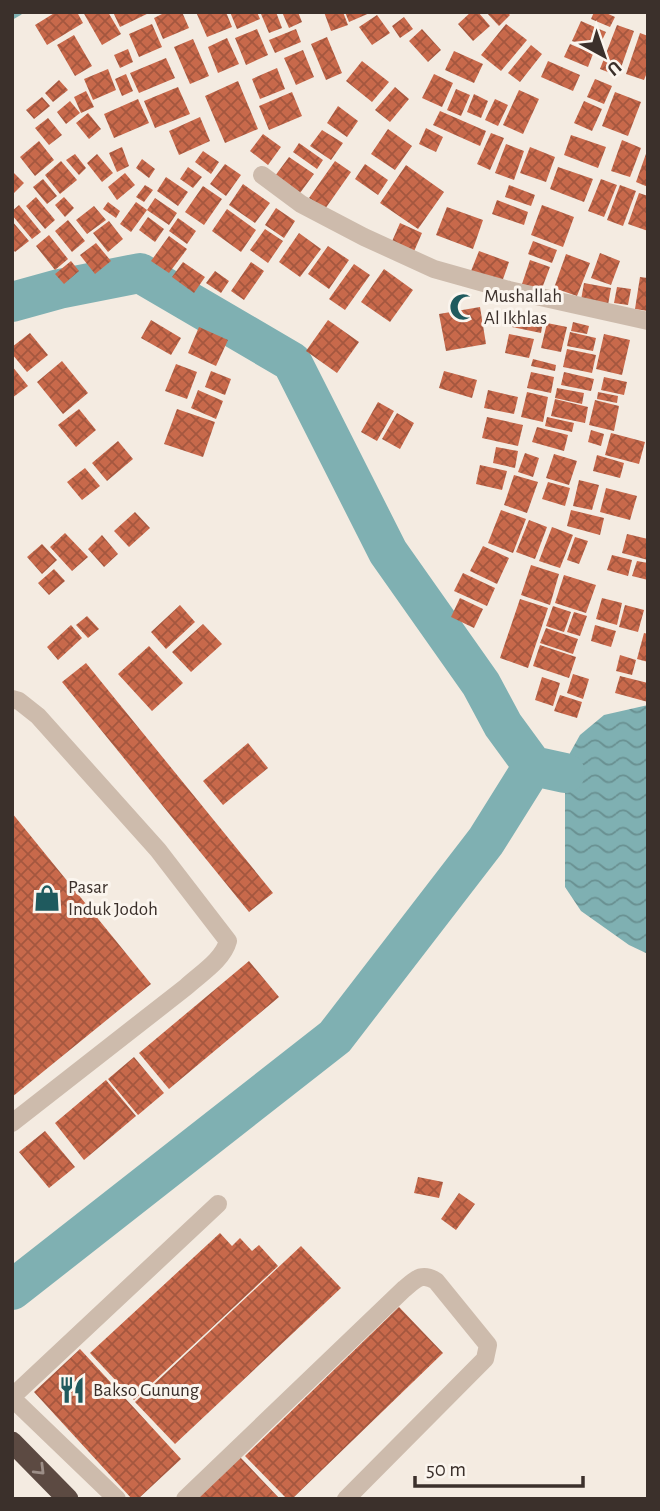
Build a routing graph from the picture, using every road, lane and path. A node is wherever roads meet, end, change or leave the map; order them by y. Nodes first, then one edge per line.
1 (262, 175) dead end
2 (648, 321) edge
3 (12, 699) edge
4 (12, 1123) edge
5 (218, 1204) dead end
6 (13, 1397) edge
7 (12, 1442) edge
8 (68, 1499) edge
9 (117, 1499) edge
10 (185, 1499) edge
11 (346, 1499) edge

1 - 2 street
3 - 4 street
5 - 6 street
6 - 9 street
7 -> 8 highway
10 - 11 street

